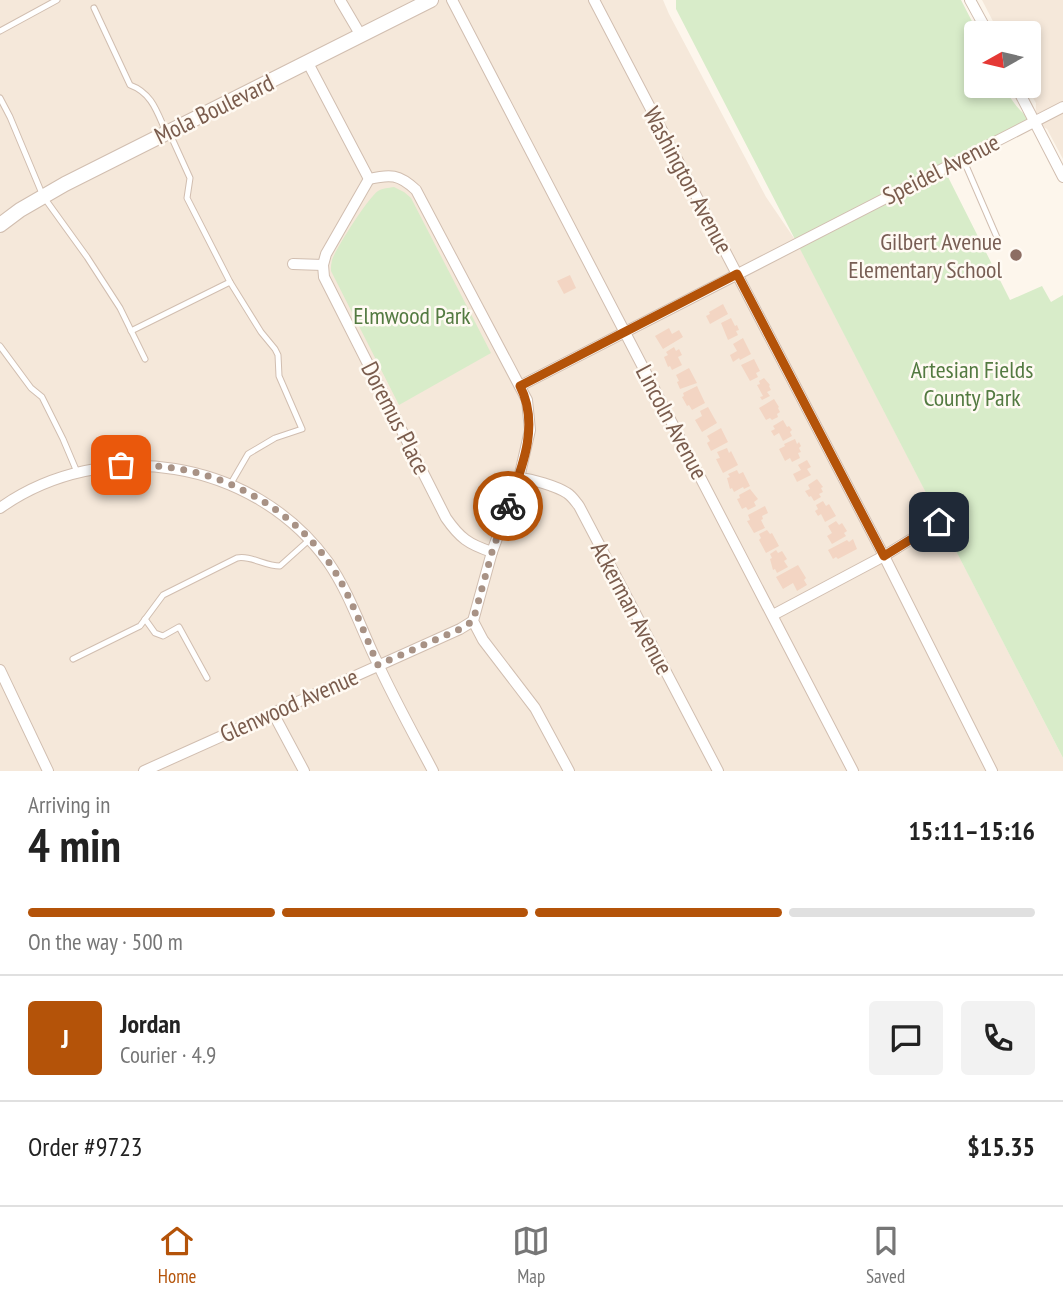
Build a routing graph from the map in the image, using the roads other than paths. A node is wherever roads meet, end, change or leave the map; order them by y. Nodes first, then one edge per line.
1 (57, 0) edge
2 (340, 0) edge
3 (431, 0) edge
4 (452, 0) edge
5 (594, 0) edge
6 (970, 0) edge
7 (94, 8) dead end
8 (981, 21) edge
9 (0, 32) edge
10 (360, 34) junction
11 (308, 63) junction
12 (0, 98) edge
13 (1022, 98) edge
14 (1063, 107) edge
15 (1035, 122) junction
16 (167, 132) junction
17 (961, 159) junction
18 (1063, 177) edge
19 (369, 179) junction
20 (43, 196) junction
21 (0, 225) edge
22 (999, 242) dead end
23 (293, 264) dead end
24 (323, 265) junction
25 (737, 274) junction
26 (230, 282) junction
27 (131, 331) junction
28 (625, 332) junction
29 (0, 346) edge
30 (145, 359) dead end
31 (520, 386) junction
32 (77, 472) junction
33 (519, 478) junction
34 (230, 485) junction
35 (0, 508) edge
36 (939, 522) dead end
37 (309, 540) junction
38 (492, 552) junction
39 (884, 556) junction
40 (773, 615) junction
41 (145, 619) junction
42 (473, 621) junction
43 (73, 659) dead end
44 (378, 665) junction
45 (0, 670) edge
46 (207, 678) dead end
47 (273, 713) junction
48 (168, 760) junction
49 (48, 771) edge
50 (144, 771) edge
51 (174, 771) edge
52 (304, 771) edge
53 (433, 771) edge
54 (569, 771) edge
55 (718, 771) edge
56 (853, 771) edge
57 (992, 771) edge

1 - 9 lane
2 - 10 street
3 - 10 street, Mola Boulevard
4 - 28 street, Lincoln Avenue
5 - 25 street, Washington Avenue
6 - 8 street
7 - 16 lane
10 - 11 street, Mola Boulevard
11 - 16 street, Mola Boulevard
11 - 19 street
12 - 20 lane
13 - 15 street
14 - 15 street, Speidel Avenue
15 - 17 street, Speidel Avenue
15 - 18 street
16 - 20 street, Mola Boulevard
16 - 26 lane
17 - 22 lane
17 - 25 street, Speidel Avenue
19 - 24 street
19 - 31 street
20 - 21 street, Mola Boulevard
20 - 27 lane
23 - 24 street
24 - 38 street, Doremus Place
25 - 28 street, Speidel Avenue
25 - 39 street, Washington Avenue
26 - 27 lane
26 - 34 lane
27 - 30 lane
28 - 31 street, Speidel Avenue
28 - 40 street, Lincoln Avenue
29 - 32 lane
31 - 33 street
32 - 34 street
32 - 35 street
33 - 38 street
33 - 55 street, Ackerman Avenue
34 - 37 street
36 - 39 street
37 - 41 lane
37 - 44 street
38 - 42 street
39 - 40 street
39 - 57 street, Washington Avenue
40 - 56 street, Lincoln Avenue
41 - 43 lane
41 - 46 lane
42 - 44 street, Glenwood Avenue
42 - 54 street
44 - 47 street, Glenwood Avenue
44 - 53 street
45 - 49 street
47 - 48 street, Glenwood Avenue
47 - 52 street
48 - 50 street, Glenwood Avenue
48 - 51 street

